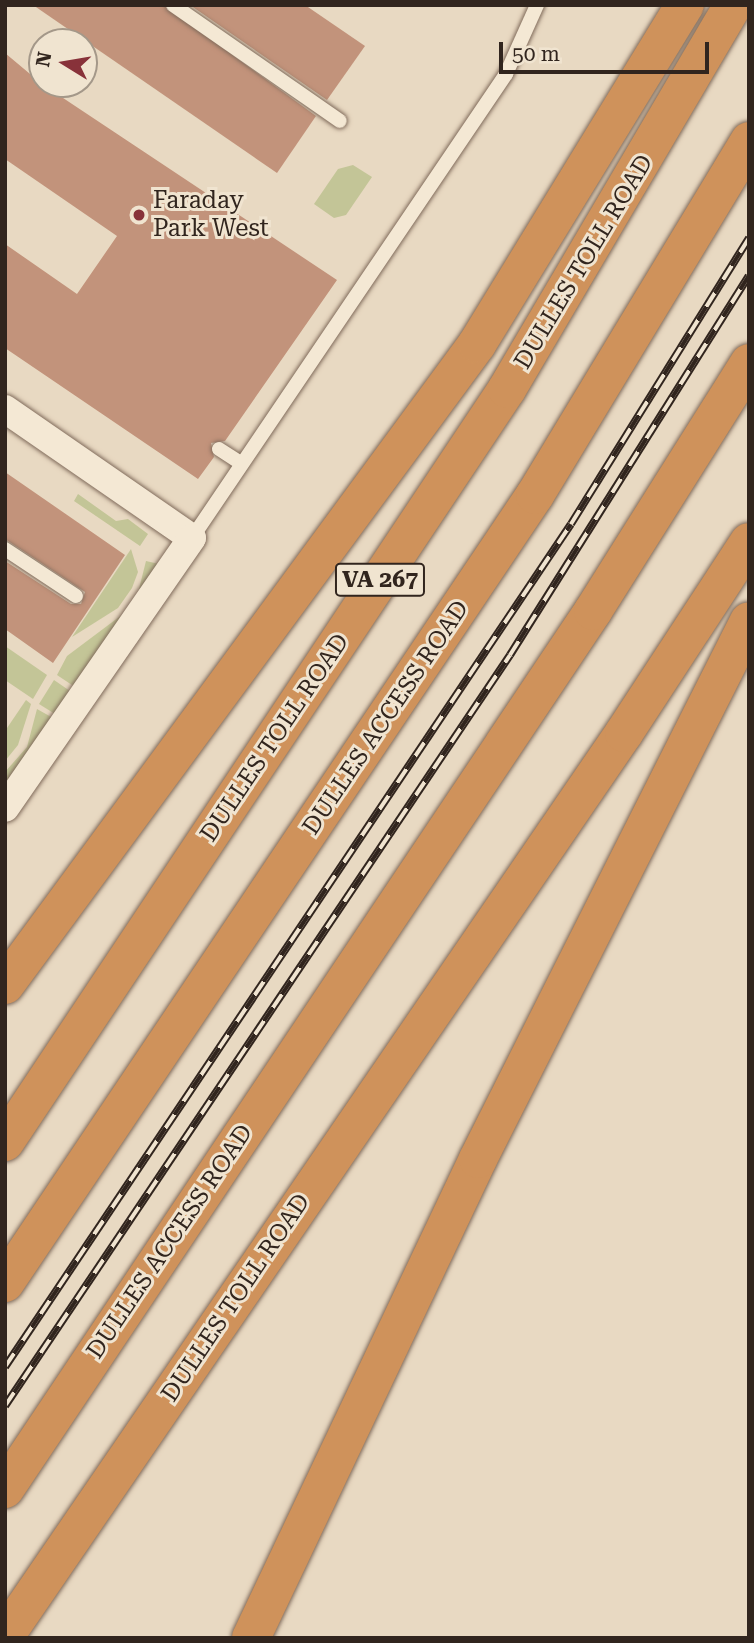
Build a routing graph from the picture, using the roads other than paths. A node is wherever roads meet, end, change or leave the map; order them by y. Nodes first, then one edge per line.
1 (173, 5) edge
2 (537, 5) edge
3 (685, 5) edge
4 (733, 5) edge
5 (340, 121) dead end
6 (749, 141) edge
7 (749, 363) edge
8 (5, 409) edge
9 (219, 449) dead end
10 (242, 464) junction
11 (192, 538) junction
12 (749, 542) edge
13 (5, 549) edge
14 (76, 596) dead end
15 (749, 621) edge
16 (5, 808) edge
17 (5, 985) edge
18 (5, 1142) edge
19 (5, 1283) edge
20 (5, 1489) edge
21 (5, 1636) edge
22 (251, 1638) edge

1 - 5 lane
2 - 10 lane
3 - 17 highway
4 - 18 highway, DULLES TOLL ROAD / VA 267
6 - 19 highway, DULLES ACCESS ROAD
7 - 20 highway, DULLES ACCESS ROAD
8 - 11 street
9 - 10 lane
10 - 11 lane
11 - 16 street
12 - 21 highway, DULLES TOLL ROAD
13 - 14 lane
15 - 22 highway

